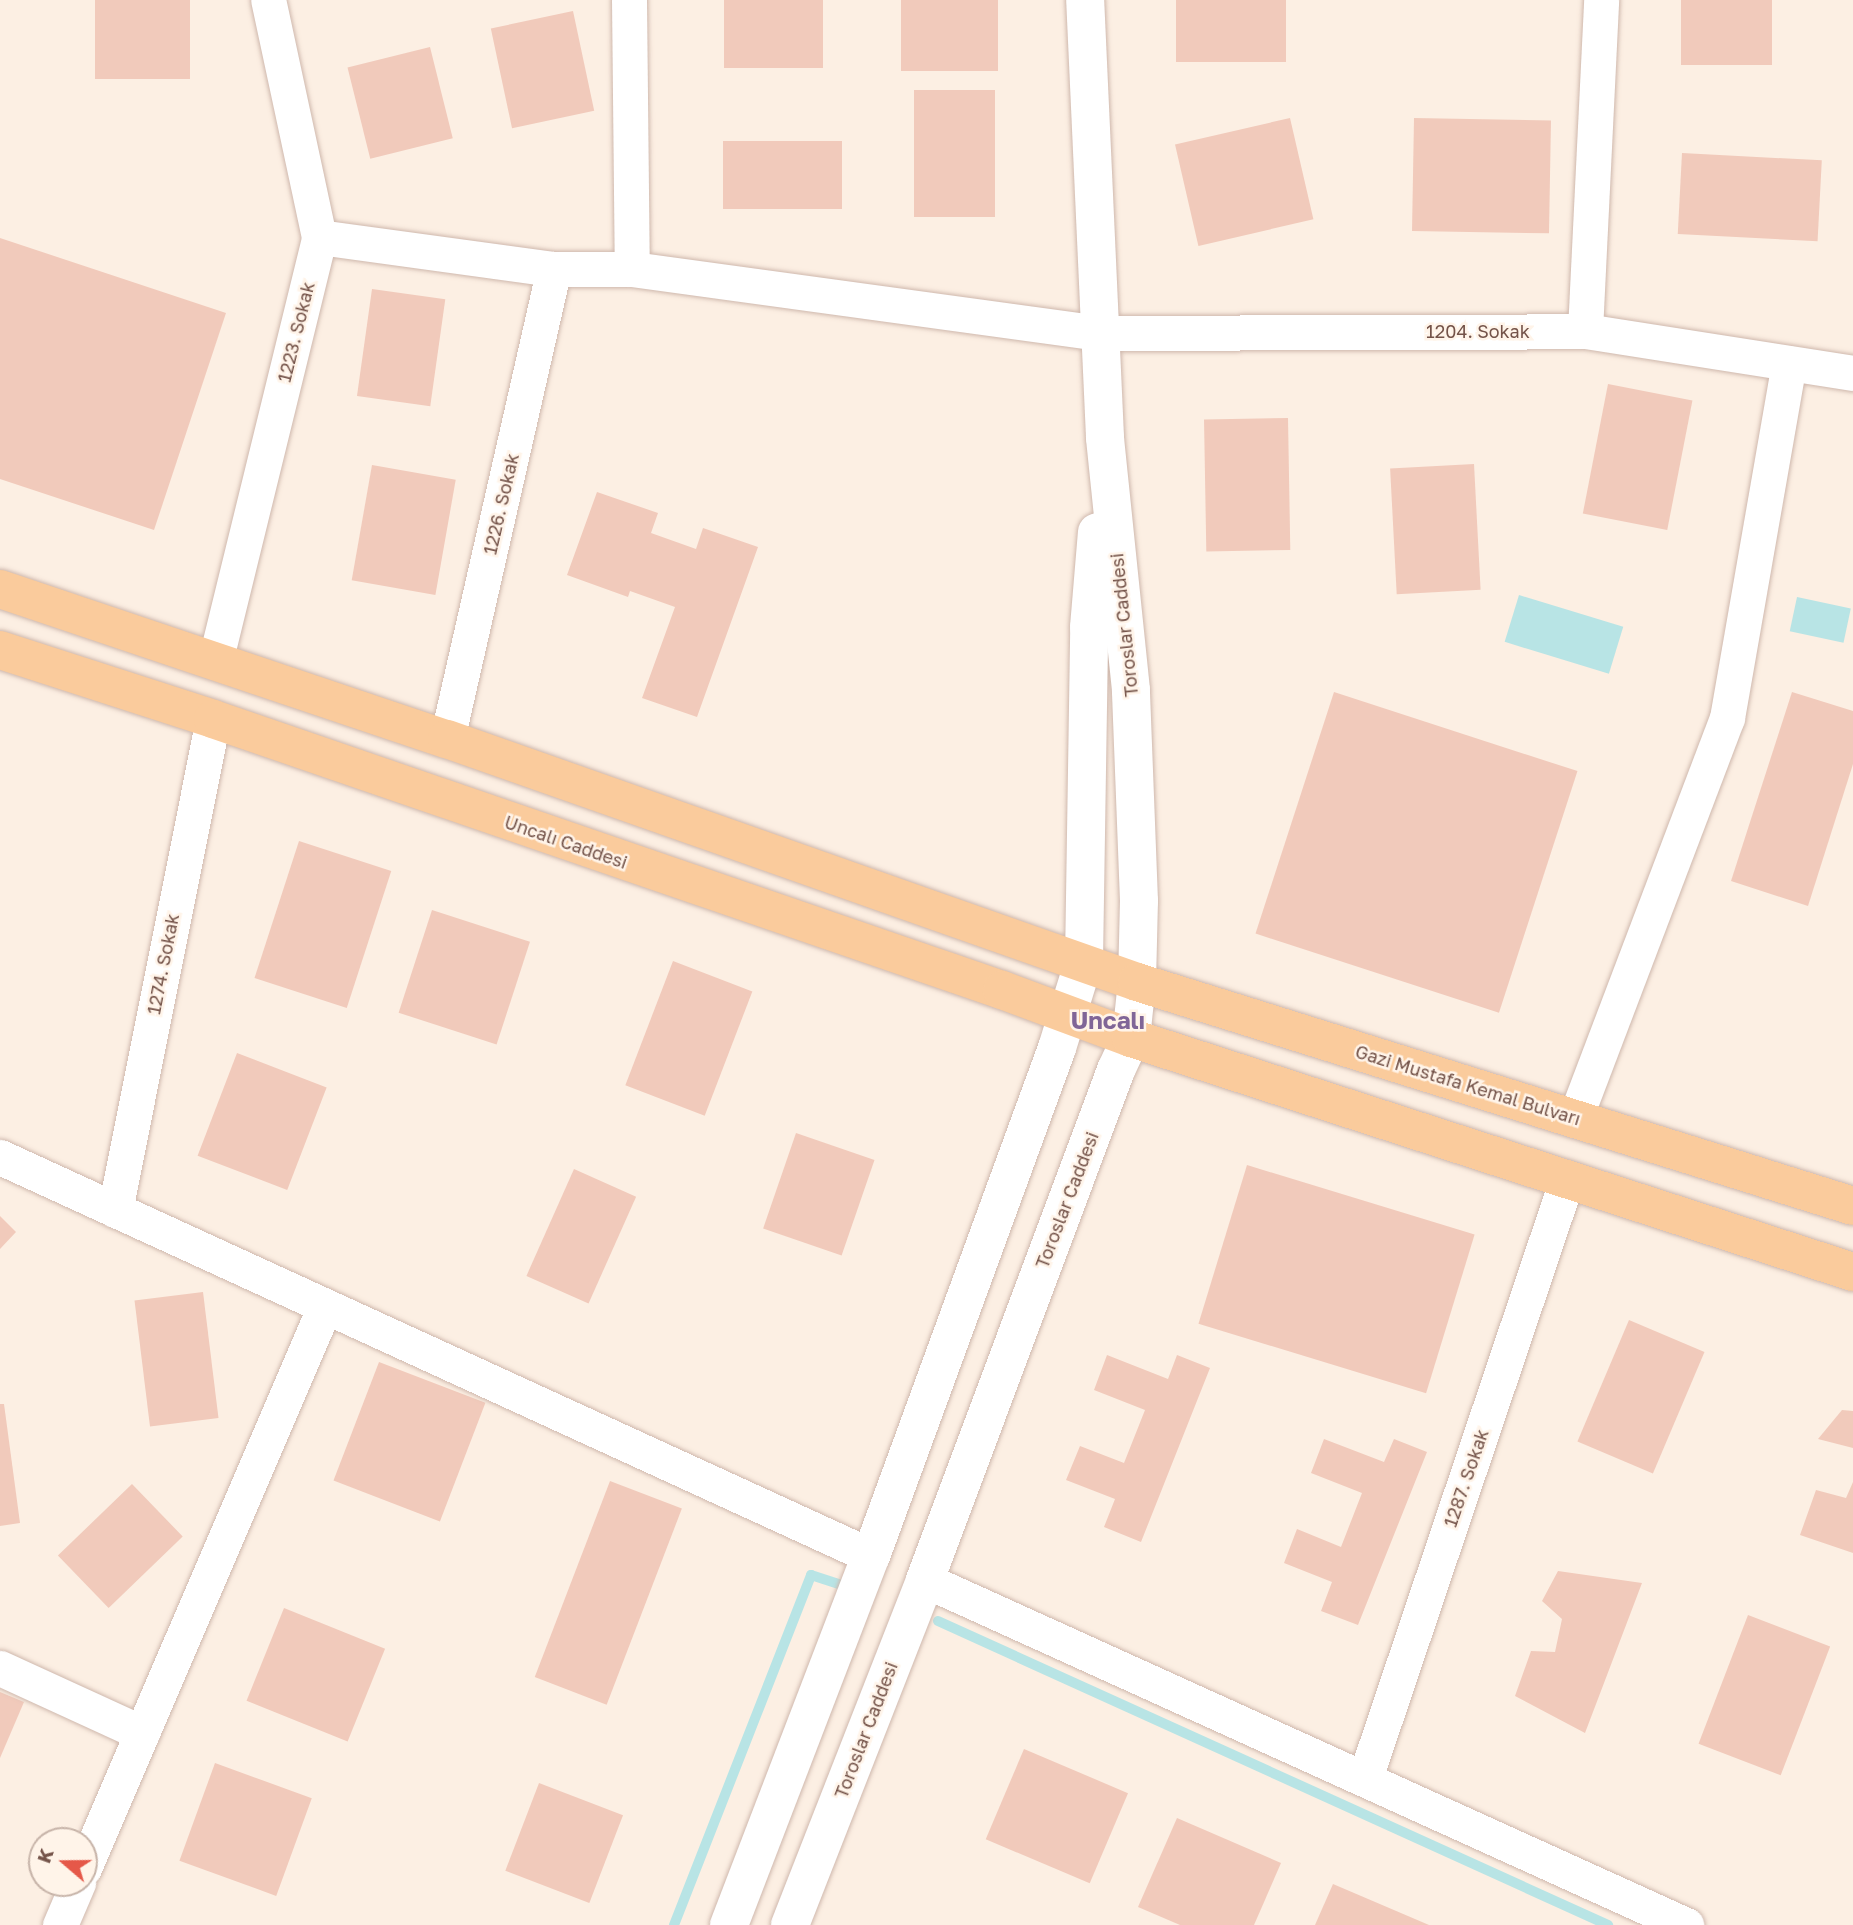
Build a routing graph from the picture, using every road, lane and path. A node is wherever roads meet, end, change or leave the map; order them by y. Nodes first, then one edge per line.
1 (268, 0) edge
2 (629, 0) edge
3 (1085, 0) edge
4 (1601, 0) edge
5 (319, 237) junction
6 (554, 269) junction
7 (632, 269) junction
8 (1585, 331) junction
9 (1100, 333) junction
10 (1789, 363) junction
11 (1853, 373) edge
12 (1105, 438) junction
13 (0, 589) edge
14 (0, 650) edge
15 (215, 662) junction
16 (212, 719) junction
17 (447, 739) junction
18 (1084, 961) junction
19 (1138, 982) junction
20 (1068, 1016) junction
21 (1131, 1038) junction
22 (1575, 1118) junction
23 (0, 1157) edge
24 (1567, 1179) junction
25 (1853, 1206) edge
26 (115, 1210) junction
27 (1853, 1272) edge
28 (325, 1306) junction
29 (871, 1556) junction
30 (925, 1580) junction
31 (0, 1668) edge
32 (142, 1732) junction
33 (1365, 1778) junction
34 (98, 1835) edge
35 (72, 1897) edge
36 (60, 1925) edge
37 (729, 1925) edge
38 (790, 1925) edge
39 (1686, 1925) edge

1 - 5 street, 1223. Sokak
2 - 7 street
3 - 9 street, Toroslar Caddesi
4 - 8 street
5 - 6 street, 1204. Sokak
5 - 15 street, 1223. Sokak
6 - 7 street, 1204. Sokak
6 - 17 street, 1226. Sokak
7 - 9 street, 1204. Sokak
8 - 9 street, 1204. Sokak
8 - 10 street, 1204. Sokak
9 - 12 street, Toroslar Caddesi
10 - 11 street, 1204. Sokak
10 - 22 street
12 - 18 street, Toroslar Caddesi
12 - 19 street, Toroslar Caddesi
13 - 15 main road
14 - 16 main road, Uncalı Caddesi
15 - 17 main road
16 - 20 main road, Uncalı Caddesi
16 - 26 street, 1274. Sokak
17 - 18 main road
18 - 19 main road, Gazi Mustafa Kemal Bulvarı
18 - 20 street, Toroslar Caddesi
19 - 21 street, Toroslar Caddesi
19 - 22 main road, Gazi Mustafa Kemal Bulvarı
20 - 21 main road, Uncalı Caddesi
20 - 29 street, Toroslar Caddesi
21 - 24 main road
21 - 30 street, Toroslar Caddesi
22 - 25 main road, Gazi Mustafa Kemal Bulvarı
23 - 26 street
24 - 27 main road
24 - 33 street, 1287. Sokak
26 - 28 street
28 - 29 street
28 - 32 street
29 - 30 street
29 - 37 street, Toroslar Caddesi
30 - 33 street
30 - 38 street, Toroslar Caddesi
31 - 32 street
32 - 34 street
33 - 39 street
35 - 36 street

